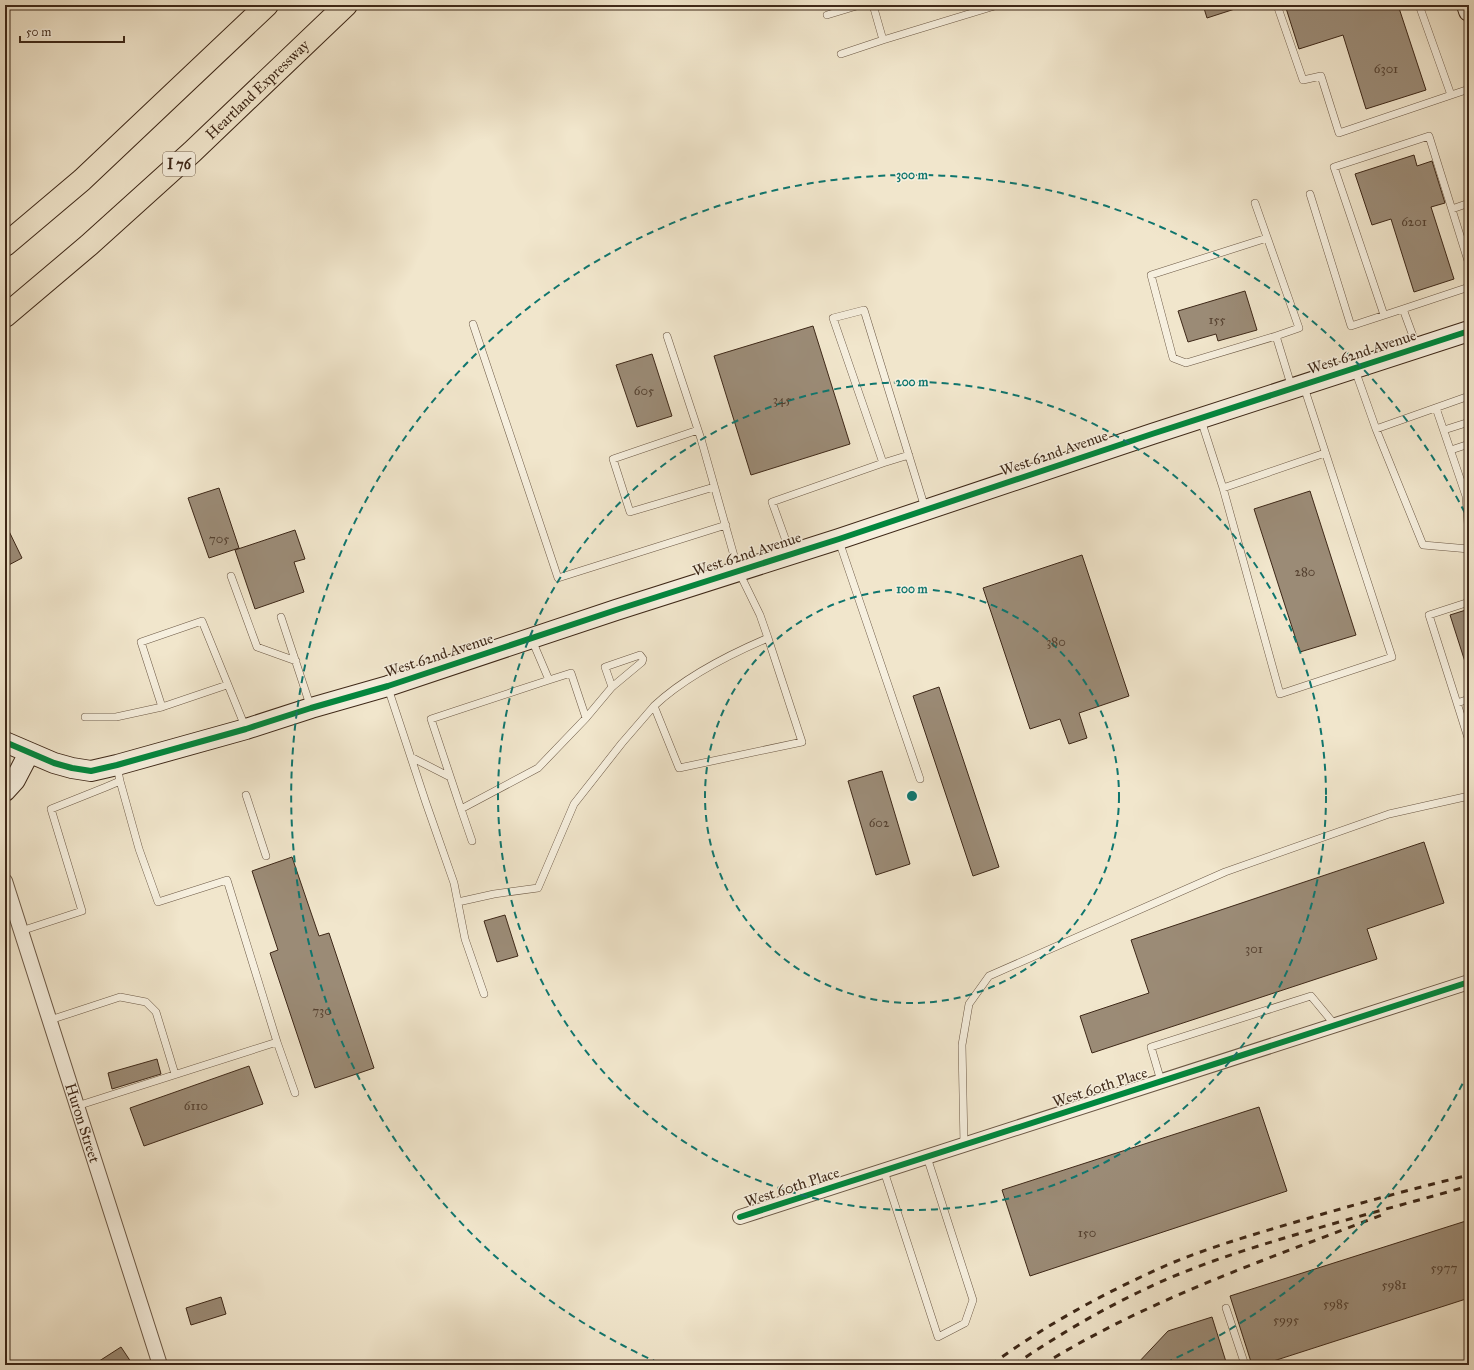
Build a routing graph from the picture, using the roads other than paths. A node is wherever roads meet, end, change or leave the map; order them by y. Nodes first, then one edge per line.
1 (267, 5) edge
2 (346, 5) edge
3 (860, 5) edge
4 (873, 5) edge
5 (998, 5) edge
6 (1277, 5) edge
7 (1419, 5) edge
8 (1467, 5) edge
9 (1469, 11) edge
10 (827, 15) dead end
11 (883, 40) junction
12 (841, 54) dead end
13 (1469, 89) edge
14 (1451, 95) junction
15 (1310, 194) dead end
16 (1255, 202) dead end
17 (1469, 203) edge
18 (1452, 209) junction
19 (1267, 238) junction
20 (5, 245) edge
21 (1469, 264) edge
22 (1469, 287) edge
23 (1403, 309) junction
24 (1384, 315) junction
25 (5, 316) edge
26 (473, 324) dead end
27 (1469, 331) edge
28 (667, 336) dead end
29 (1276, 336) junction
30 (1417, 347) junction
31 (1354, 368) junction
32 (1297, 387) junction
33 (1469, 396) edge
34 (1436, 408) junction
35 (1200, 418) junction
36 (1466, 423) dead end
37 (1376, 429) junction
38 (698, 430) junction
39 (1444, 430) junction
40 (1469, 444) edge
41 (1451, 450) junction
42 (1325, 453) junction
43 (909, 455) junction
44 (883, 463) junction
45 (714, 487) junction
46 (1223, 488) junction
47 (926, 510) junction
48 (1468, 516) edge
49 (726, 525) junction
50 (1469, 538) edge
51 (839, 539) junction
52 (1469, 549) edge
53 (791, 554) junction
54 (738, 570) junction
55 (231, 576) dead end
56 (1469, 602) edge
57 (281, 617) dead end
58 (531, 638) junction
59 (768, 638) junction
60 (296, 661) junction
61 (549, 680) junction
62 (227, 685) junction
63 (388, 686) junction
64 (612, 687) junction
65 (1469, 699) edge
66 (1457, 702) junction
67 (654, 706) junction
68 (162, 707) junction
69 (311, 708) junction
70 (85, 717) dead end
71 (586, 718) junction
72 (246, 729) junction
73 (1469, 741) edge
74 (5, 742) edge
75 (29, 753) junction
76 (411, 757) junction
77 (118, 773) junction
78 (450, 776) junction
79 (920, 779) dead end
80 (5, 791) edge
81 (246, 795) dead end
82 (1469, 796) edge
83 (461, 809) junction
84 (472, 841) dead end
85 (266, 856) dead end
86 (5, 881) edge
87 (458, 902) junction
88 (21, 931) junction
89 (1469, 982) edge
90 (484, 994) dead end
91 (50, 1020) junction
92 (1335, 1025) junction
93 (277, 1042) junction
94 (175, 1074) junction
95 (1161, 1081) junction
96 (295, 1093) dead end
97 (77, 1106) junction
98 (964, 1145) junction
99 (927, 1157) junction
100 (884, 1170) junction
101 (740, 1217) dead end
102 (1226, 1308) dead end
103 (160, 1365) edge
104 (1245, 1365) edge

1 - 20 highway
2 - 25 highway, Heartland Expressway / I 76
3 - 10 lane
4 - 11 lane
5 - 11 lane
6 - 14 lane
7 - 14 lane
8 - 9 street
11 - 12 lane
13 - 14 lane
15 - 24 lane
16 - 19 lane
17 - 18 lane
18 - 21 lane
18 - 24 lane
19 - 29 lane
19 - 29 lane
22 - 23 lane
23 - 24 lane
23 - 30 lane
26 - 49 lane
27 - 30 street, West 62nd Avenue
28 - 38 lane
29 - 32 lane
30 - 31 street, West 62nd Avenue
31 - 32 street, West 62nd Avenue
31 - 37 lane
32 - 35 street, West 62nd Avenue
32 - 42 lane
33 - 34 lane
34 - 37 lane
34 - 39 lane
35 - 46 lane
35 - 47 street, West 62nd Avenue
36 - 39 lane
37 - 52 lane
38 - 45 lane
38 - 45 lane
39 - 41 lane
40 - 41 lane
41 - 48 lane
42 - 46 lane
42 - 46 lane
43 - 44 lane
43 - 44 lane
43 - 47 lane
44 - 53 lane
45 - 49 lane
47 - 51 street, West 62nd Avenue
48 - 50 lane
49 - 54 lane
51 - 53 street, West 62nd Avenue
51 - 79 lane
53 - 54 street, West 62nd Avenue
54 - 58 street, West 62nd Avenue
54 - 59 lane
55 - 60 lane
56 - 66 lane
57 - 60 lane
58 - 61 lane
58 - 63 street, West 62nd Avenue
59 - 67 lane
59 - 67 lane
60 - 69 lane
61 - 71 lane
61 - 78 lane
62 - 68 lane
62 - 68 lane
62 - 72 lane
63 - 69 street, West 62nd Avenue
63 - 76 lane
64 - 64 lane
64 - 71 lane
65 - 66 lane
66 - 73 lane
67 - 87 lane
68 - 70 lane
69 - 72 street, West 62nd Avenue
71 - 83 lane
72 - 77 street, West 62nd Avenue
74 - 75 street
75 - 77 street, West 62nd Avenue
75 - 80 street
76 - 78 lane
76 - 87 lane
77 - 88 lane
77 - 93 lane
78 - 83 lane
81 - 85 lane
82 - 98 lane
83 - 84 lane
86 - 88 street, Huron Street
87 - 90 lane
88 - 91 street, Huron Street
89 - 92 street, West 60th Place
91 - 94 lane
91 - 97 street, Huron Street
92 - 95 street, West 60th Place
92 - 95 lane
93 - 94 lane
93 - 96 lane
94 - 97 lane
95 - 98 street, West 60th Place
97 - 103 street, Huron Street
98 - 99 street, West 60th Place
99 - 100 street, West 60th Place
99 - 100 lane
100 - 101 street, West 60th Place
102 - 104 lane

